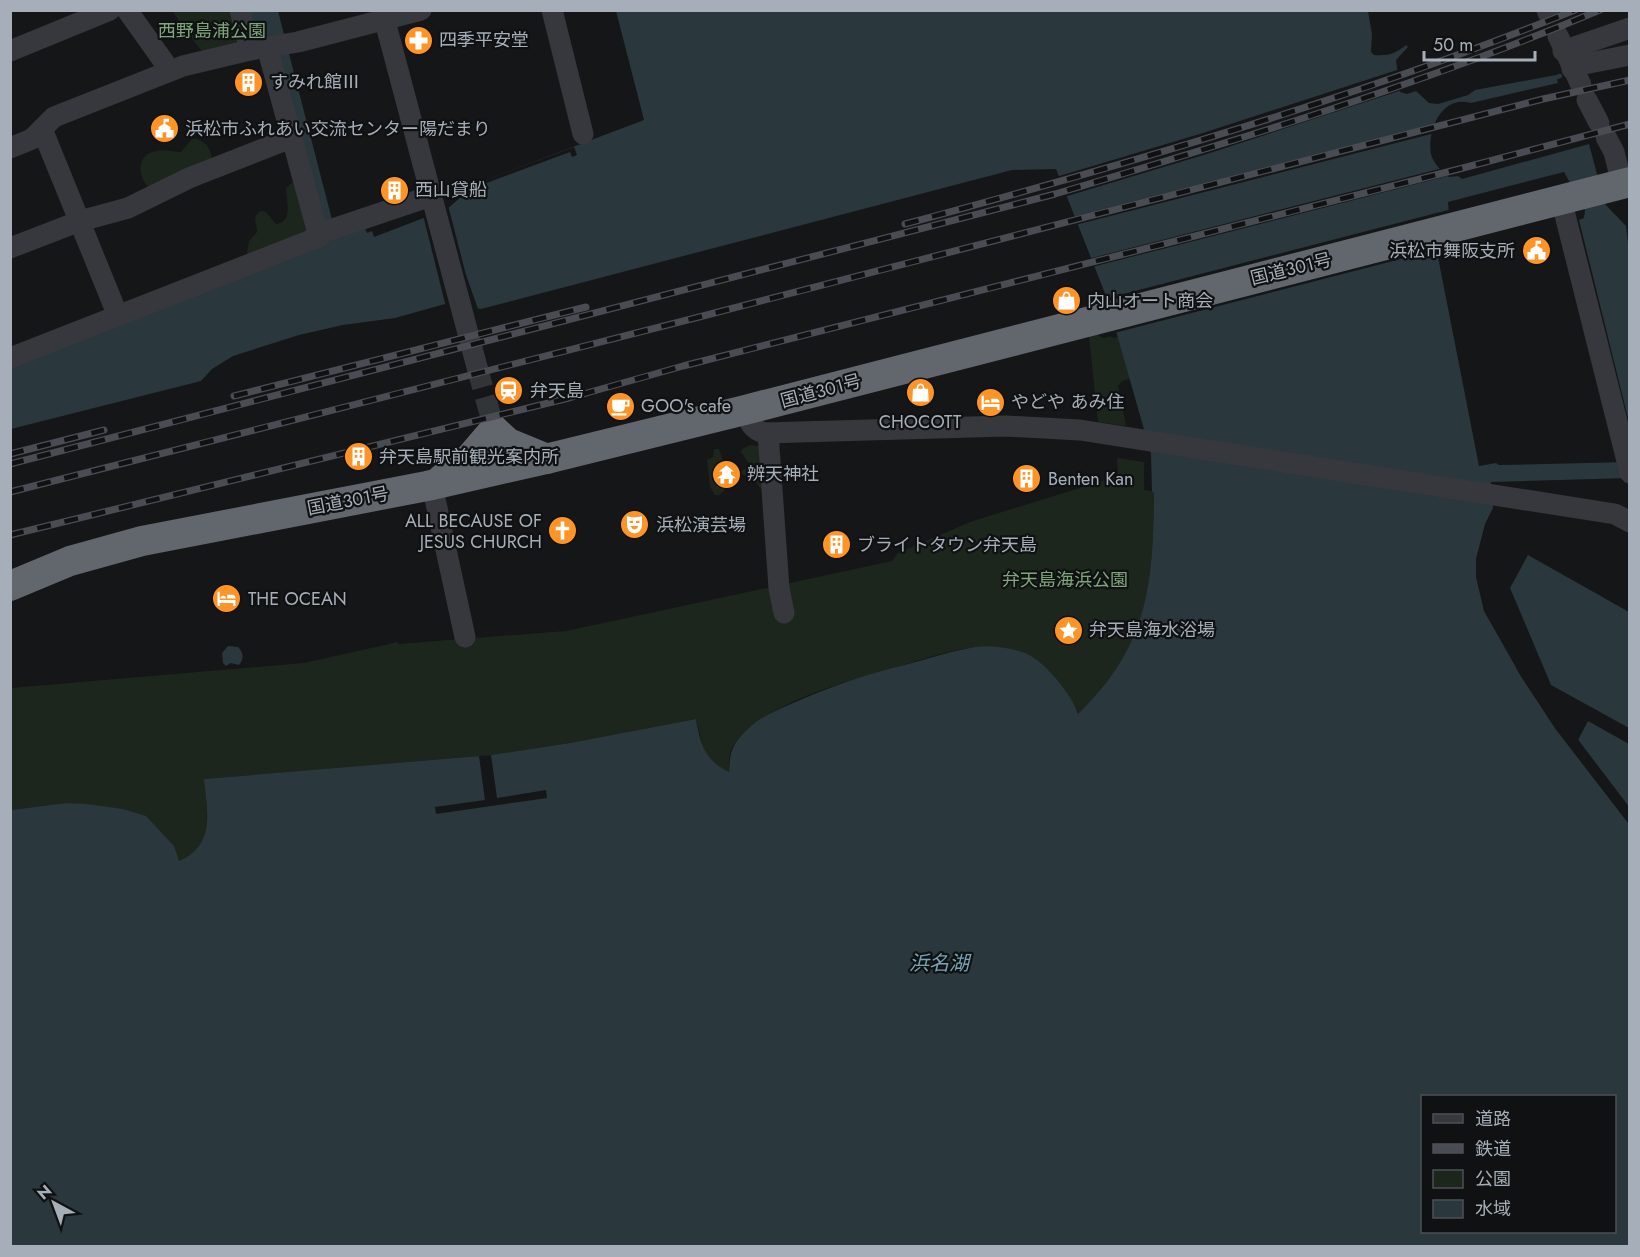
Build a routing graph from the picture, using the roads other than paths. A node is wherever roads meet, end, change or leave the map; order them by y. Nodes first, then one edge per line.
1 (110, 10) edge
2 (127, 10) edge
3 (240, 10) edge
4 (421, 10) edge
5 (552, 10) edge
6 (383, 15) edge
7 (1629, 28) edge
8 (269, 47) junction
9 (10, 51) edge
10 (1629, 55) edge
11 (1572, 68) junction
12 (168, 72) junction
13 (42, 129) junction
14 (583, 134) dead end
15 (291, 138) junction
16 (10, 148) edge
17 (1623, 184) edge
18 (1568, 197) junction
19 (433, 201) junction
20 (80, 221) junction
21 (325, 232) junction
22 (10, 248) edge
23 (118, 316) junction
24 (10, 358) edge
25 (477, 367) tunnel mouth
26 (746, 410) junction
27 (768, 433) junction
28 (547, 459) junction
29 (1628, 466) edge
30 (432, 485) junction
31 (1625, 515) edge
32 (10, 586) edge
33 (784, 613) dead end
34 (465, 637) dead end

1 - 9 street
2 - 12 street
3 - 8 street
4 - 6 street
5 - 14 street
6 - 8 street
6 - 19 street
7 - 11 street
8 - 12 street
8 - 15 street
10 - 11 street
11 - 17 street
12 - 13 street
13 - 16 street
13 - 20 street
15 - 20 street
15 - 21 street
17 - 18 highway, 国道301号
18 - 26 highway, 国道301号
18 - 29 street
19 - 21 street
19 - 25 street
20 - 22 street
20 - 23 street
21 - 23 street
23 - 24 street
26 - 27 street
26 - 28 highway, 国道301号
27 - 31 street
27 - 33 street
28 - 30 highway, 国道301号
28 - 30 highway
30 - 32 highway, 国道301号
30 - 34 street

